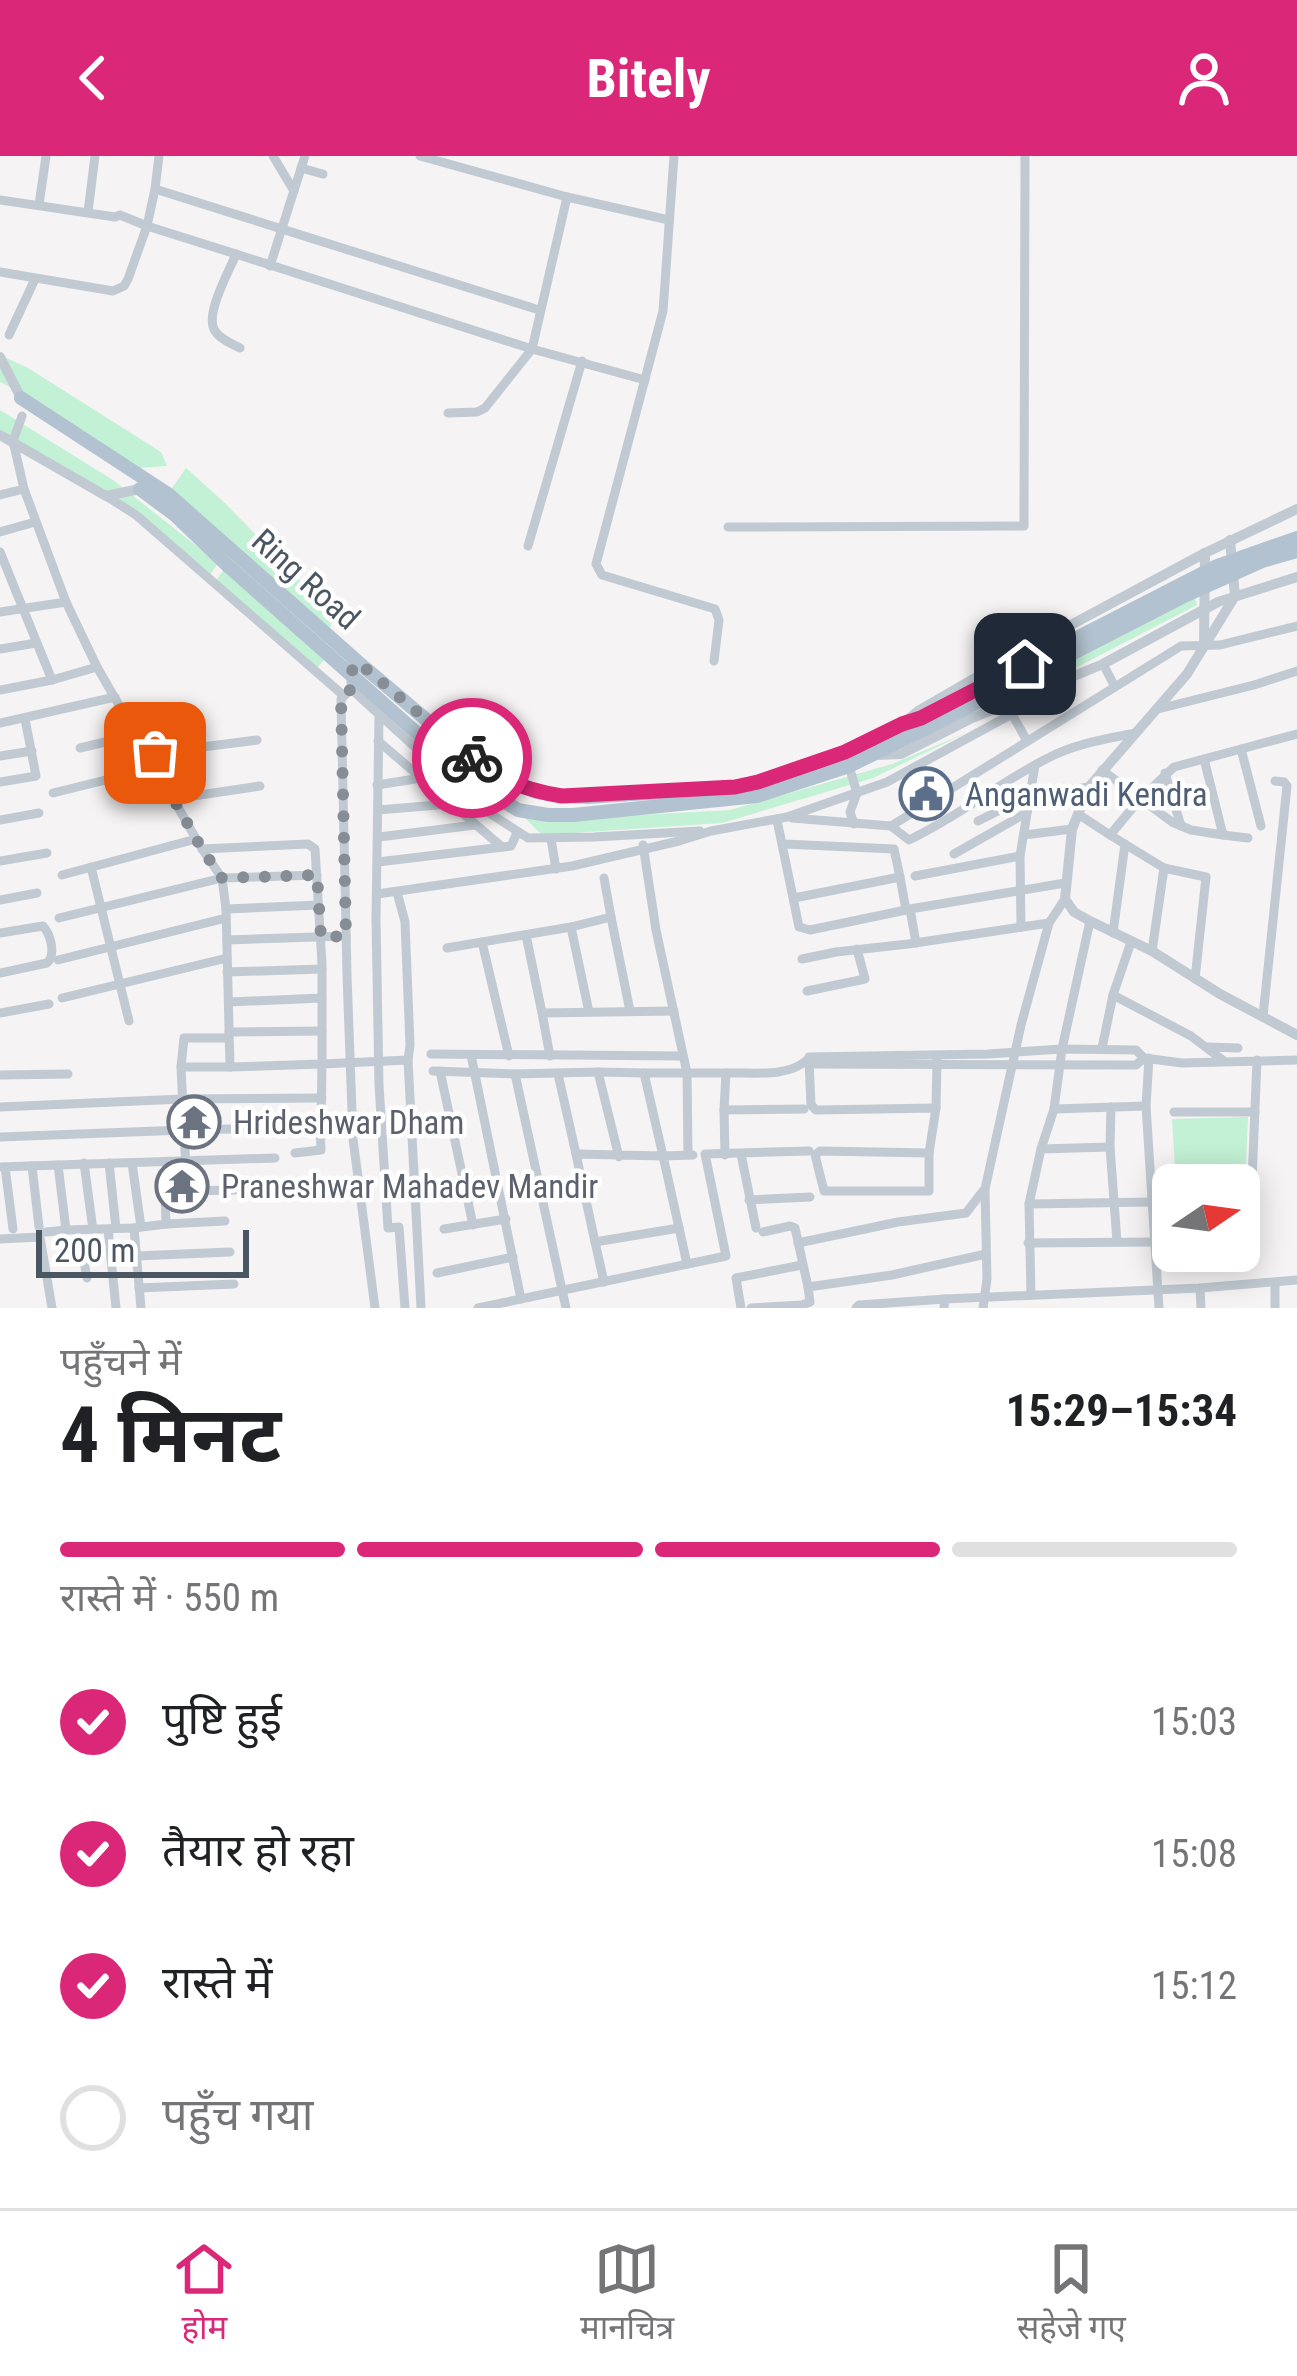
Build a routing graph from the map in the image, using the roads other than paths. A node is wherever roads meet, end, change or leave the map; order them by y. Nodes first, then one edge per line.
1 (46, 156) edge
2 (95, 156) edge
3 (159, 156) edge
4 (273, 156) edge
5 (420, 156) edge
6 (674, 156) edge
7 (1025, 156) edge
8 (303, 162) edge
9 (323, 174) dead end
10 (155, 189) junction
11 (294, 191) junction
12 (567, 197) junction
13 (0, 200) edge
14 (38, 205) junction
15 (88, 212) junction
16 (670, 220) junction
17 (147, 226) junction
18 (283, 230) junction
19 (236, 254) junction
20 (270, 266) junction
21 (0, 272) edge
22 (35, 279) junction
23 (539, 310) junction
24 (9, 335) dead end
25 (241, 348) dead end
26 (532, 349) junction
27 (0, 357) edge
28 (582, 361) junction
29 (645, 380) junction
30 (22, 398) joint
31 (448, 413) dead end
32 (22, 416) dead end
33 (0, 435) edge
34 (13, 441) junction
35 (24, 489) junction
36 (140, 489) joint
37 (0, 495) edge
38 (106, 496) junction
39 (1297, 508) edge
40 (35, 522) junction
41 (728, 527) dead end
42 (0, 532) edge
43 (1297, 538) edge
44 (1230, 540) junction
45 (528, 546) dead end
46 (1297, 551) edge
47 (0, 552) edge
48 (1205, 553) junction
49 (226, 565) junction
50 (3, 569) edge
51 (1297, 577) edge
52 (213, 585) junction
53 (1235, 596) junction
54 (66, 602) junction
55 (23, 608) junction
56 (1205, 608) junction
57 (0, 612) edge
58 (1297, 626) edge
59 (36, 643) junction
60 (1204, 645) junction
61 (0, 649) edge
62 (1123, 653) junction
63 (714, 662) dead end
64 (1103, 664) junction
65 (97, 667) junction
66 (1297, 671) edge
67 (1135, 674) junction
68 (52, 680) junction
69 (350, 680) junction
70 (1115, 687) junction
71 (0, 690) edge
72 (1030, 696) junction
73 (115, 697) junction
74 (1158, 709) junction
75 (1012, 714) junction
76 (379, 717) junction
77 (25, 718) junction
78 (0, 723) edge
79 (902, 724) junction
80 (923, 724) junction
81 (1136, 733) junction
82 (136, 734) junction
83 (1297, 734) edge
84 (124, 737) junction
85 (257, 740) dead end
86 (378, 740) junction
87 (1027, 741) junction
88 (80, 748) dead end
89 (1240, 749) junction
90 (32, 751) junction
91 (148, 754) junction
92 (874, 755) junction
93 (0, 756) edge
94 (1204, 759) junction
95 (1035, 765) junction
96 (436, 766) junction
97 (849, 766) junction
98 (156, 768) junction
99 (1102, 770) junction
100 (142, 771) junction
101 (1166, 773) junction
102 (420, 777) junction
103 (0, 782) edge
104 (1275, 782) dead end
105 (377, 785) junction
106 (260, 787) dead end
107 (1089, 787) junction
108 (53, 793) dead end
109 (857, 793) junction
110 (1030, 795) junction
111 (173, 799) junction
112 (1140, 799) junction
113 (450, 804) junction
114 (518, 810) junction
115 (378, 811) junction
116 (38, 813) dead end
117 (1026, 813) junction
118 (1078, 814) junction
119 (782, 818) junction
120 (0, 820) edge
121 (978, 821) dead end
122 (854, 824) junction
123 (476, 825) junction
124 (891, 826) junction
125 (1181, 826) junction
126 (1261, 826) dead end
127 (1072, 829) junction
128 (513, 830) junction
129 (711, 831) junction
130 (642, 834) junction
131 (1024, 835) junction
132 (1110, 835) junction
133 (1223, 836) junction
134 (379, 837) junction
135 (551, 838) junction
136 (1248, 838) dead end
137 (199, 844) junction
138 (784, 844) junction
139 (1125, 844) junction
140 (502, 848) junction
141 (644, 850) junction
142 (47, 853) dead end
143 (954, 854) dead end
144 (1020, 856) junction
145 (0, 861) edge
146 (378, 862) junction
147 (91, 867) junction
148 (556, 868) junction
149 (1164, 868) junction
150 (62, 874) dead end
151 (317, 875) junction
152 (915, 876) dead end
153 (900, 877) junction
154 (222, 878) junction
155 (604, 878) dead end
156 (1065, 883) junction
157 (1020, 890) junction
158 (397, 892) junction
159 (38, 893) dead end
160 (377, 895) junction
161 (794, 898) junction
162 (1065, 898) junction
163 (0, 900) edge
164 (319, 905) junction
165 (101, 908) junction
166 (226, 914) junction
167 (611, 917) junction
168 (59, 918) dead end
169 (1090, 921) junction
170 (1049, 922) junction
171 (1021, 926) junction
172 (571, 927) junction
173 (0, 933) edge
174 (1113, 933) junction
175 (526, 935) junction
176 (346, 936) junction
177 (321, 937) junction
178 (227, 940) junction
179 (482, 942) junction
180 (1132, 942) junction
181 (916, 943) junction
182 (110, 946) junction
183 (447, 948) dead end
184 (857, 949) junction
185 (1151, 951) junction
186 (227, 958) junction
187 (802, 959) dead end
188 (58, 960) dead end
189 (322, 969) junction
190 (227, 972) junction
191 (0, 973) edge
192 (1195, 979) junction
193 (120, 984) junction
194 (807, 991) dead end
195 (1113, 995) junction
196 (62, 998) dead end
197 (322, 998) junction
198 (229, 1002) junction
199 (49, 1004) dead end
200 (630, 1011) junction
201 (674, 1011) junction
202 (589, 1012) junction
203 (0, 1013) edge
204 (542, 1013) junction
205 (1263, 1016) junction
206 (129, 1021) dead end
207 (322, 1031) junction
208 (229, 1035) junction
209 (1297, 1035) edge
210 (1191, 1036) junction
211 (1208, 1047) junction
212 (1102, 1048) junction
213 (1238, 1048) dead end
214 (1062, 1049) junction
215 (431, 1054) dead end
216 (471, 1055) junction
217 (508, 1056) junction
218 (550, 1056) junction
219 (682, 1056) junction
220 (1015, 1058) junction
221 (1147, 1058) junction
222 (937, 1059) junction
223 (408, 1060) junction
224 (1257, 1060) junction
225 (1297, 1060) edge
226 (808, 1061) junction
227 (1224, 1061) junction
228 (379, 1062) junction
229 (1182, 1063) junction
230 (322, 1064) junction
231 (1061, 1064) junction
232 (350, 1065) junction
233 (181, 1067) junction
234 (230, 1067) junction
235 (475, 1072) junction
236 (598, 1072) junction
237 (644, 1073) junction
238 (687, 1073) junction
239 (726, 1073) junction
240 (68, 1074) dead end
241 (515, 1074) junction
242 (559, 1074) junction
243 (0, 1075) edge
244 (322, 1098) junction
245 (182, 1100) junction
246 (1146, 1106) junction
247 (0, 1107) edge
248 (1111, 1107) junction
249 (936, 1108) junction
250 (804, 1109) dead end
251 (1054, 1109) junction
252 (724, 1110) junction
253 (1174, 1112) dead end
254 (1255, 1112) junction
255 (320, 1126) junction
256 (184, 1130) junction
257 (0, 1137) edge
258 (1110, 1147) junction
259 (1041, 1149) junction
260 (808, 1151) dead end
261 (296, 1153) dead end
262 (929, 1153) junction
263 (576, 1154) junction
264 (705, 1154) junction
265 (741, 1154) junction
266 (688, 1155) junction
267 (725, 1155) junction
268 (663, 1156) junction
269 (619, 1157) junction
270 (275, 1158) dead end
271 (185, 1161) junction
272 (84, 1163) junction
273 (109, 1163) junction
274 (132, 1163) junction
275 (1253, 1164) edge
276 (58, 1165) junction
277 (32, 1166) junction
278 (2, 1167) edge
279 (285, 1189) dead end
280 (985, 1189) junction
281 (188, 1191) junction
282 (810, 1197) dead end
283 (749, 1200) junction
284 (1114, 1202) junction
285 (1152, 1202) joint
286 (1028, 1204) junction
287 (506, 1220) junction
288 (225, 1221) dead end
289 (418, 1223) junction
290 (166, 1224) junction
291 (473, 1225) junction
292 (137, 1227) junction
293 (112, 1228) junction
294 (393, 1228) junction
295 (679, 1228) junction
296 (13, 1229) dead end
297 (444, 1229) dead end
298 (72, 1230) junction
299 (93, 1230) junction
300 (366, 1231) junction
301 (0, 1239) edge
302 (595, 1242) junction
303 (1117, 1242) junction
304 (1152, 1242) edge
305 (798, 1243) junction
306 (1028, 1243) junction
307 (230, 1252) dead end
308 (986, 1254) junction
309 (136, 1256) junction
310 (513, 1257) junction
311 (687, 1264) junction
312 (802, 1265) junction
313 (1157, 1272) edge
314 (437, 1273) dead end
315 (87, 1278) dead end
316 (1297, 1280) edge
317 (604, 1282) junction
318 (1275, 1283) junction
319 (234, 1284) dead end
320 (828, 1284) junction
321 (808, 1287) junction
322 (139, 1288) junction
323 (1200, 1288) junction
324 (1120, 1290) junction
325 (1158, 1290) junction
326 (562, 1291) junction
327 (1064, 1293) junction
328 (1028, 1295) junction
329 (521, 1299) junction
330 (810, 1302) junction
331 (984, 1303) edge
332 (944, 1304) edge
333 (52, 1308) edge
334 (116, 1308) edge
335 (141, 1308) edge
336 (375, 1308) edge
337 (405, 1308) edge
338 (421, 1308) edge
339 (478, 1308) edge
340 (566, 1308) edge
341 (741, 1308) edge
342 (752, 1308) edge
343 (856, 1308) edge
344 (1026, 1308) edge
345 (1064, 1308) edge
346 (1122, 1308) edge
347 (1160, 1308) edge
348 (1202, 1308) edge
349 (1275, 1308) edge

1 - 14 street
2 - 15 street
3 - 10 street
4 - 11 street
5 - 12 street
6 - 16 street
7 - 41 street
8 - 9 street
8 - 11 street
10 - 17 street
10 - 18 street
11 - 18 street
12 - 16 street
12 - 23 street
13 - 14 street
14 - 15 street
15 - 17 street
16 - 29 street
17 - 19 street
17 - 22 street
18 - 20 street
18 - 23 street
19 - 20 street
19 - 25 street
20 - 26 street
21 - 22 street
22 - 24 street
23 - 26 street
26 - 28 street
26 - 31 street
27 - 30 street
28 - 29 street
28 - 45 street
29 - 63 street
30 - 69 main road, Ring Road
32 - 34 street
33 - 34 street
34 - 35 street
34 - 38 street
35 - 37 street
35 - 40 street
36 - 38 street
36 - 49 main road, Ring Road
38 - 52 street
39 - 44 street
40 - 42 street
40 - 54 street
43 - 80 main road, Ring Road, bridge
44 - 48 street
44 - 53 street
46 - 80 main road, bridge
47 - 50 street
48 - 56 street
48 - 79 street
49 - 52 street
49 - 69 main road, Ring Road
50 - 55 street
51 - 53 street
52 - 69 street
53 - 56 street
53 - 60 street
54 - 55 street
54 - 65 street
55 - 57 street
55 - 59 street
56 - 60 street
56 - 62 street
58 - 60 street
59 - 61 street
59 - 68 street
60 - 67 street
60 - 74 street
62 - 64 street
62 - 67 street
64 - 70 street
64 - 72 street
65 - 68 street
65 - 73 street
66 - 74 street
67 - 70 street
68 - 71 street
69 - 76 street
69 - 79 main road, Ring Road
69 - 114 main road, Ring Road
69 - 176 street
70 - 87 street
72 - 75 street
72 - 92 street
73 - 77 street
73 - 82 street
74 - 81 street
75 - 87 street
75 - 109 street
76 - 86 street
76 - 96 street
77 - 78 street
77 - 90 street
79 - 80 main road, Ring Road
80 - 92 main road, Ring Road
81 - 95 street
81 - 99 street
82 - 84 street
82 - 91 street
83 - 89 street
84 - 88 street
84 - 100 street
85 - 91 street
86 - 102 street
86 - 105 street
87 - 124 street
89 - 94 street
89 - 126 street
90 - 93 street
90 - 103 street
91 - 98 street
92 - 97 main road, Ring Road
94 - 101 street
94 - 133 street
95 - 110 street
95 - 124 street
96 - 102 street
96 - 128 street
97 - 109 street
97 - 114 main road, Ring Road
98 - 100 street
98 - 111 street
99 - 107 street
99 - 112 street
100 - 108 street
101 - 112 street
101 - 125 street
102 - 105 street
102 - 113 street
104 - 205 street
105 - 115 street
106 - 111 street
107 - 110 street
107 - 118 street
109 - 119 street
109 - 122 street
110 - 117 street
110 - 121 street
111 - 137 street
112 - 125 street
112 - 132 street
113 - 115 street
113 - 123 street
114 - 128 street
115 - 134 street
116 - 120 street
117 - 131 street
117 - 143 street
118 - 127 street
118 - 132 street
119 - 122 street
119 - 129 street
119 - 138 street
122 - 124 street
123 - 134 street
123 - 140 street
125 - 133 street
127 - 131 street
127 - 156 street
128 - 135 street
128 - 140 street
129 - 130 street
129 - 141 street
130 - 135 street
130 - 141 street
131 - 144 street
132 - 139 street
133 - 136 street
134 - 146 street
135 - 148 street
137 - 147 street
137 - 151 street
137 - 154 street
138 - 153 street
138 - 161 street
139 - 149 street
139 - 174 street
140 - 146 street
141 - 148 street
141 - 201 street
142 - 145 street
144 - 152 street
144 - 157 street
146 - 160 street
147 - 150 street
147 - 165 street
148 - 158 street
149 - 185 street
149 - 192 street
151 - 154 street
151 - 164 street
153 - 161 street
153 - 161 street
154 - 165 street
154 - 166 street
155 - 167 street
156 - 157 street
156 - 162 street
157 - 171 street
157 - 181 street
158 - 160 street
158 - 223 street
159 - 163 street
160 - 228 street
162 - 169 street
162 - 170 street
164 - 166 street
164 - 177 street
165 - 168 street
165 - 182 street
166 - 178 street
166 - 182 street
167 - 172 street
167 - 200 street
169 - 174 street
169 - 214 street
170 - 171 street
170 - 220 street
171 - 181 street
172 - 175 street
172 - 202 street
173 - 191 street
174 - 180 street
175 - 179 street
175 - 204 street
176 - 177 street
176 - 232 street
177 - 178 street
177 - 189 street
178 - 186 street
179 - 183 street
179 - 217 street
180 - 185 street
180 - 195 street
181 - 184 street
182 - 188 street
182 - 193 street
184 - 187 street
184 - 194 street
185 - 192 street
186 - 190 street
186 - 193 street
189 - 190 street
189 - 197 street
190 - 198 street
192 - 205 street
193 - 196 street
193 - 206 street
195 - 210 street
195 - 212 street
197 - 198 street
197 - 207 street
198 - 208 street
199 - 203 street
200 - 201 street
200 - 202 street
201 - 219 street
202 - 204 street
204 - 218 street
205 - 209 street
207 - 208 street
207 - 230 street
208 - 233 street
208 - 234 street
210 - 211 street
210 - 229 street
211 - 213 street
211 - 227 street
212 - 214 street
212 - 221 street
214 - 220 street
214 - 231 street
215 - 216 street
216 - 217 street
216 - 235 street
217 - 218 street
218 - 219 street
219 - 238 street
220 - 222 street
220 - 231 street
220 - 280 street
221 - 229 street
221 - 231 street
221 - 246 street
222 - 226 street
222 - 249 street
223 - 228 street
223 - 289 street
224 - 225 street
224 - 227 street
224 - 254 street
226 - 239 street
226 - 249 street
227 - 229 street
228 - 232 street
228 - 294 street
230 - 232 street
230 - 234 street
230 - 244 street
231 - 251 street
232 - 300 street
233 - 234 street
233 - 245 street
235 - 241 street
235 - 287 street
235 - 291 street
236 - 237 street
236 - 242 street
236 - 269 street
237 - 238 street
237 - 268 street
238 - 239 street
238 - 266 street
239 - 252 street
240 - 243 street
241 - 242 street
241 - 326 street
242 - 263 street
244 - 245 street
244 - 255 street
245 - 247 street
245 - 256 street
246 - 248 street
246 - 285 street
248 - 251 street
248 - 258 street
249 - 262 street
250 - 252 street
251 - 259 street
252 - 267 street
253 - 254 street
254 - 275 street
255 - 256 street
255 - 261 street
256 - 257 street
256 - 271 street
258 - 259 street
258 - 284 street
259 - 286 street
260 - 265 street
262 - 262 street
263 - 269 street
263 - 302 street
264 - 266 street
264 - 267 street
264 - 311 street
265 - 267 street
265 - 283 street
266 - 268 street
268 - 269 street
268 - 295 street
270 - 271 street
271 - 274 street
271 - 281 street
272 - 273 street
272 - 276 street
272 - 299 street
273 - 274 street
273 - 293 street
274 - 292 street
276 - 277 street
276 - 298 street
277 - 278 street
277 - 298 street
278 - 296 street
279 - 281 street
280 - 305 street
280 - 308 street
281 - 290 street
282 - 283 street
283 - 305 street
284 - 285 street
284 - 286 street
284 - 303 street
286 - 306 street
287 - 291 street
287 - 310 street
288 - 290 street
289 - 294 street
289 - 338 street
290 - 292 street
291 - 297 street
292 - 293 street
292 - 309 street
293 - 299 street
293 - 334 street
294 - 300 street
294 - 337 street
295 - 302 street
295 - 311 street
298 - 299 street
298 - 315 street
300 - 336 street
301 - 333 street
302 - 317 street
303 - 304 street
303 - 306 street
305 - 312 street
306 - 328 street
307 - 309 street
308 - 320 street
308 - 331 street
309 - 322 street
310 - 314 street
310 - 329 street
311 - 317 street
312 - 321 street
312 - 341 street
313 - 325 street
316 - 318 street
317 - 326 street
318 - 323 street
318 - 349 street
319 - 322 street
320 - 321 street
320 - 330 street
321 - 330 street
322 - 335 street
323 - 325 street
323 - 348 street
324 - 325 street
324 - 327 street
324 - 346 street
325 - 347 street
326 - 329 street
326 - 340 street
327 - 328 street
327 - 345 street
328 - 331 street
328 - 344 street
329 - 339 street
330 - 342 street
331 - 332 street
332 - 343 street

